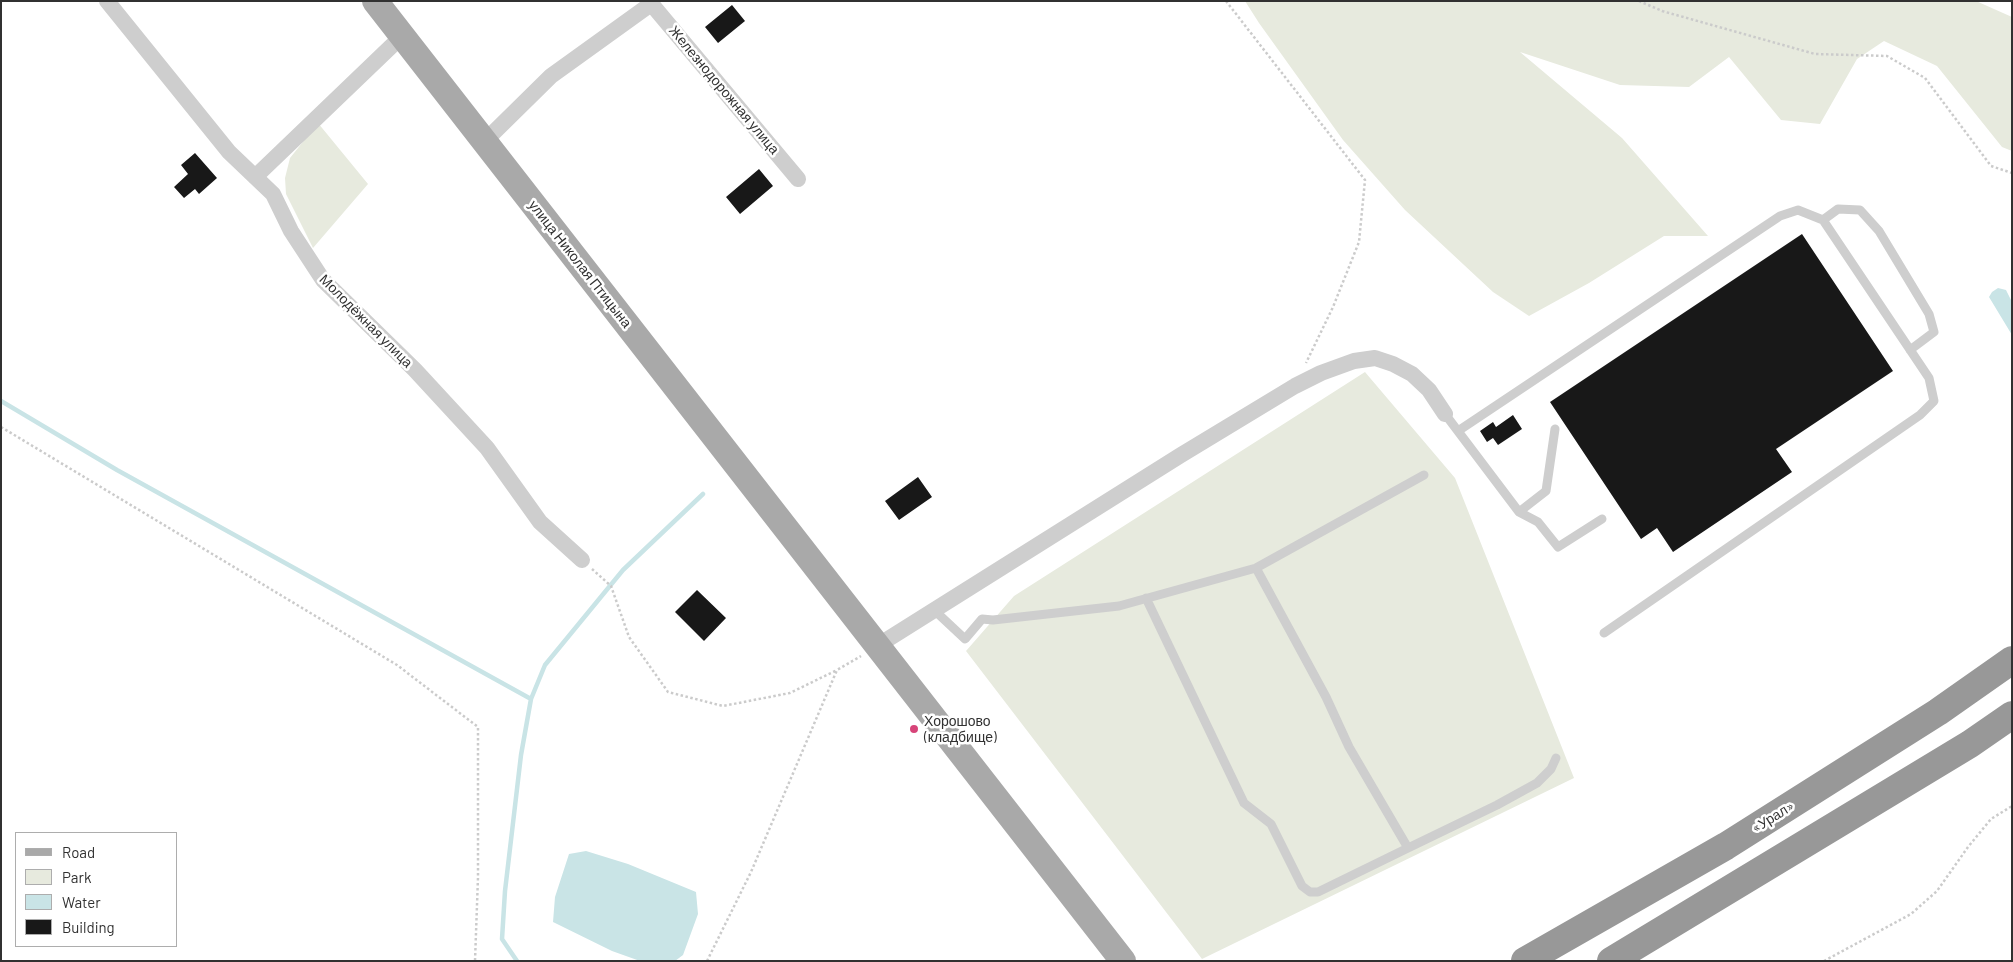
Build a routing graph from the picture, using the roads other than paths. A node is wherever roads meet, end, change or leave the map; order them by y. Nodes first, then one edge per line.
1 (107, 1) edge
2 (375, 1) edge
3 (650, 2) edge
4 (402, 36) junction
5 (485, 141) junction
6 (255, 177) junction
7 (798, 179) dead end
8 (1823, 220) junction
9 (1910, 350) junction
10 (1446, 414) joint
11 (1555, 429) dead end
12 (1458, 431) junction
13 (1424, 475) dead end
14 (1519, 512) junction
15 (1602, 518) dead end
16 (582, 560) dead end
17 (1256, 568) junction
18 (1146, 598) junction
19 (934, 610) junction
20 (1604, 633) dead end
21 (877, 646) junction
22 (2012, 660) edge
23 (2012, 715) edge
24 (1556, 758) dead end
25 (1408, 848) junction
26 (1123, 961) edge
27 (1525, 961) edge
28 (1611, 961) edge

1 - 6 street, Молодёжная улица
2 - 4 main road, улица Николая Птицына
3 - 5 street
3 - 7 street, Железнодорожная улица
4 - 5 main road, улица Николая Птицына
4 - 6 street
5 - 21 main road, улица Николая Птицына
6 - 16 street, Молодёжная улица
8 - 9 lane
8 - 9 lane
8 - 12 lane
9 - 20 lane
10 - 12 lane
10 - 19 street
11 - 14 lane
12 - 14 lane
13 - 17 lane
14 - 15 lane
17 - 18 lane
17 - 25 lane
18 - 19 lane
18 - 25 lane
19 - 21 street
21 - 26 main road, улица Николая Птицына
22 - 27 highway, «Урал»
23 - 28 highway
24 - 25 lane

